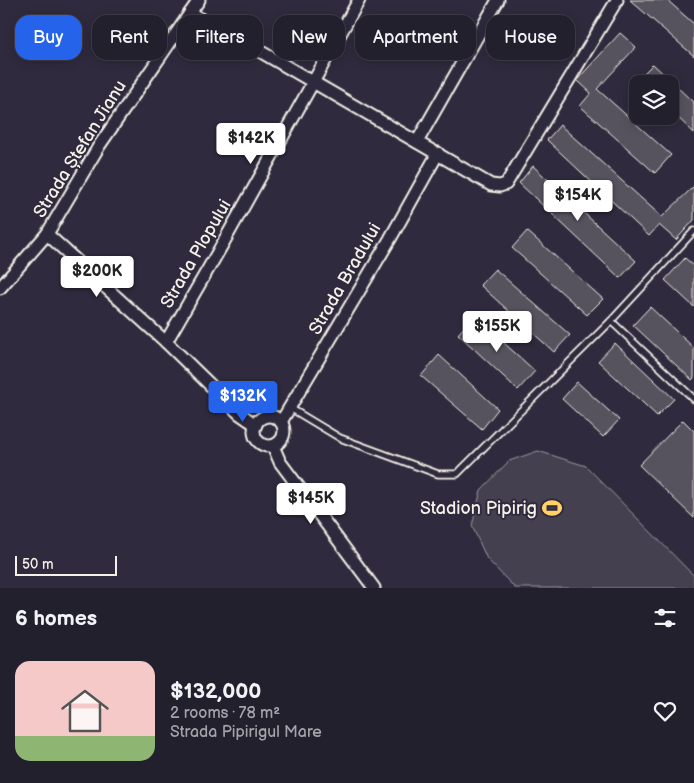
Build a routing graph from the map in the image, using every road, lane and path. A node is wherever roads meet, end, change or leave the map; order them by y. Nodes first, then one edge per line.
1 (199, 0) edge
2 (359, 0) edge
3 (498, 0) edge
4 (617, 0) edge
5 (190, 13) junction
6 (312, 82) junction
7 (417, 142) junction
8 (438, 153) junction
9 (694, 231) edge
10 (47, 234) junction
11 (0, 288) edge
12 (611, 321) junction
13 (166, 342) junction
14 (694, 399) edge
15 (290, 408) junction
16 (281, 422) junction
17 (256, 425) junction
18 (273, 446) junction
19 (374, 588) edge

1 - 5 street, Strada Ștefan Jianu
2 - 6 street, Strada Plopului
3 - 7 street
4 - 8 street
5 - 6 street
5 - 10 street, Strada Ștefan Jianu
6 - 7 street
6 - 13 street, Strada Plopului
7 - 8 street
8 - 15 street, Strada Bradului
9 - 12 lane
10 - 11 street
10 - 13 street, Strada Ștefan Jianu
12 - 14 lane
12 - 15 lane
13 - 17 street, Strada Ștefan Jianu
15 - 16 street, Strada Bradului
16 - 17 street
16 - 18 street
17 - 18 street
18 - 19 street

